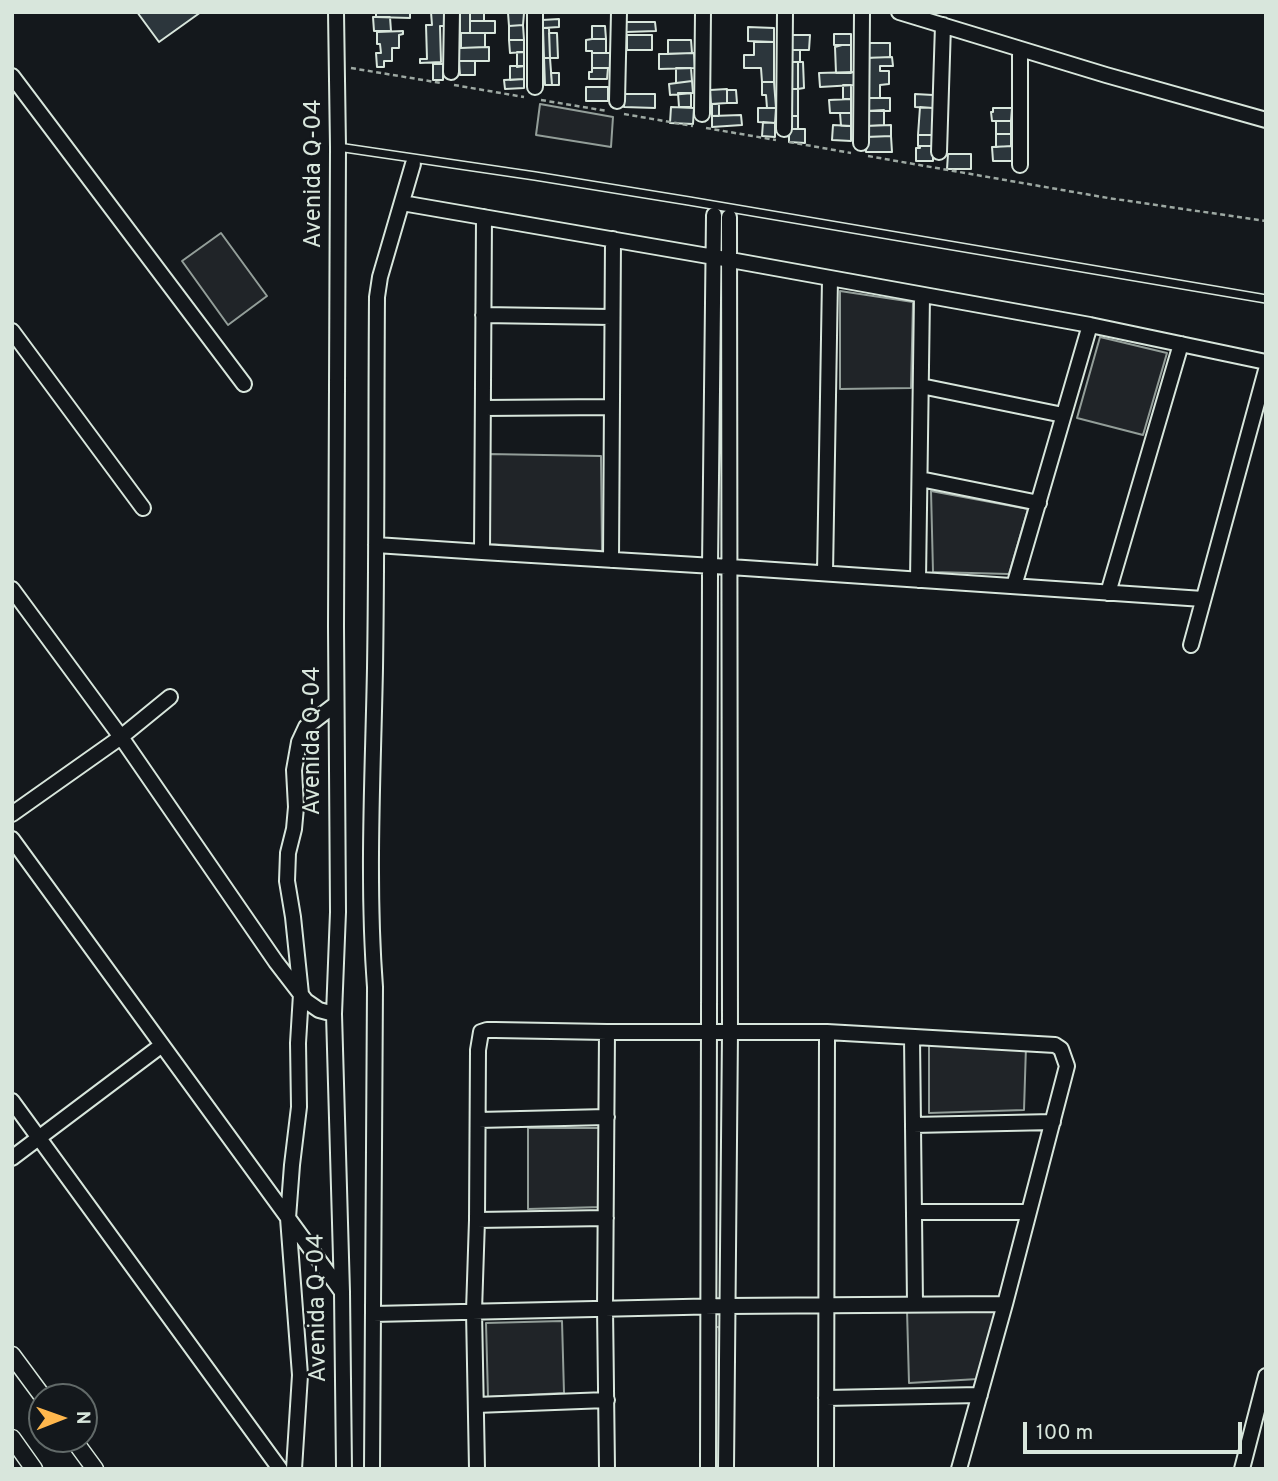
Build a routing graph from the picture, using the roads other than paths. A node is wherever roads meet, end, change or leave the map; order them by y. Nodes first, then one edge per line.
1 (336, 12) edge
2 (452, 12) edge
3 (535, 12) edge
4 (619, 12) edge
5 (703, 12) edge
6 (785, 12) edge
7 (862, 12) edge
8 (899, 12) edge
9 (943, 25) junction
10 (1020, 49) junction
11 (451, 72) dead end
12 (12, 76) edge
13 (536, 93) road end
14 (617, 101) dead end
15 (702, 114) dead end
16 (1266, 120) edge
17 (784, 129) dead end
18 (338, 146) junction
19 (862, 149) road end
20 (939, 152) dead end
21 (413, 164) dead end
22 (1020, 165) dead end
23 (402, 203) junction
24 (714, 215) dead end
25 (484, 217) junction
26 (729, 217) dead end
27 (612, 239) junction
28 (714, 257) junction
29 (729, 260) junction
30 (830, 279) junction
31 (922, 296) junction
32 (1266, 299) edge
33 (483, 315) junction
34 (611, 317) junction
35 (1090, 326) junction
36 (12, 331) edge
37 (1181, 344) junction
38 (1266, 362) edge
39 (1266, 370) edge
40 (244, 384) dead end
41 (921, 386) junction
42 (611, 407) junction
43 (483, 408) junction
44 (1063, 415) junction
45 (920, 479) junction
46 (1039, 503) junction
47 (143, 508) dead end
48 (376, 545) junction
49 (482, 552) junction
50 (611, 560) junction
51 (710, 566) junction
52 (730, 567) junction
53 (825, 573) junction
54 (918, 580) junction
55 (1014, 586) junction
56 (12, 589) edge
57 (1108, 593) junction
58 (1203, 600) junction
59 (1191, 645) dead end
60 (710, 654) junction
61 (736, 655) junction
62 (170, 697) dead end
63 (336, 704) junction
64 (121, 737) junction
65 (12, 814) edge
66 (12, 839) edge
67 (735, 936) junction
68 (710, 937) junction
69 (301, 994) junction
70 (334, 1014) junction
71 (607, 1032) junction
72 (710, 1032) junction
73 (730, 1032) junction
74 (827, 1032) junction
75 (912, 1037) junction
76 (162, 1045) junction
77 (12, 1101) edge
78 (607, 1117) junction
79 (478, 1120) junction
80 (1052, 1122) junction
81 (913, 1125) junction
82 (39, 1138) junction
83 (12, 1158) edge
84 (914, 1212) junction
85 (1029, 1212) junction
86 (288, 1218) junction
87 (606, 1218) junction
88 (477, 1220) junction
89 (342, 1292) junction
90 (915, 1304) junction
91 (1005, 1304) junction
92 (826, 1305) junction
93 (708, 1306) junction
94 (727, 1306) junction
95 (605, 1308) junction
96 (474, 1311) junction
97 (373, 1314) junction
98 (12, 1355) edge
99 (1266, 1376) edge
100 (33, 1383) edge
101 (980, 1395) junction
102 (826, 1398) junction
103 (607, 1400) junction
104 (476, 1405) junction
105 (12, 1438) edge
106 (83, 1453) edge
107 (34, 1469) edge
108 (94, 1469) edge
109 (280, 1469) edge
110 (294, 1469) edge
111 (344, 1469) edge
112 (372, 1469) edge
113 (477, 1469) edge
114 (607, 1469) edge
115 (708, 1469) edge
116 (726, 1469) edge
117 (825, 1469) edge
118 (959, 1469) edge
119 (1242, 1469) edge

1 - 18 street, Avenida Q-04
2 - 11 street
3 - 13 street
4 - 14 street
5 - 15 street
6 - 17 street
7 - 19 street
8 - 9 street
9 - 10 street
9 - 20 street
10 - 16 street
10 - 22 street
12 - 40 street
18 - 32 lane
18 - 63 street, Avenida Q-04
21 - 23 street
23 - 25 street
23 - 48 street
24 - 28 street
25 - 27 street
25 - 33 street
26 - 29 street
27 - 28 street
27 - 34 street
28 - 29 street
28 - 51 street
29 - 30 street
29 - 52 street
30 - 31 street
30 - 53 street
31 - 35 street
31 - 41 street
33 - 34 street
33 - 43 street
34 - 42 street
35 - 37 street
35 - 44 street
36 - 47 street
37 - 38 street
37 - 57 street
39 - 58 street
41 - 44 street
41 - 45 street
42 - 43 street
42 - 50 street
43 - 49 street
44 - 46 street
45 - 46 street
45 - 54 street
46 - 55 street
48 - 49 street
48 - 97 street
49 - 50 street
50 - 51 street
51 - 52 street
51 - 60 street
52 - 53 street
52 - 61 street
53 - 54 street
54 - 55 street
55 - 57 street
56 - 64 street
57 - 58 street
58 - 59 street
60 - 61 street
60 - 68 street
61 - 67 street
62 - 64 street
63 - 69 street
63 - 70 street, Avenida Q-04
64 - 65 street
64 - 69 street
66 - 76 street
67 - 68 street
67 - 73 street
68 - 72 street
69 - 70 street
69 - 86 street
70 - 89 street, Avenida Q-04
71 - 72 street
71 - 78 street
71 - 79 street
72 - 73 street
72 - 93 street
73 - 74 street
73 - 94 street
74 - 75 street
74 - 92 street
75 - 80 street
75 - 81 street
76 - 82 street
76 - 86 street
77 - 82 street
78 - 79 street
78 - 87 street
79 - 88 street
80 - 81 street
80 - 85 street
81 - 84 street
82 - 83 street
82 - 109 street
84 - 85 street
84 - 90 street
85 - 91 street
86 - 89 street
86 - 110 street
87 - 88 street
87 - 95 street
88 - 96 street
89 - 111 street, Avenida Q-04
90 - 91 street
90 - 92 street
91 - 101 street
92 - 94 street
92 - 102 street
93 - 94 street
93 - 95 street
93 - 115 street
94 - 116 street
95 - 96 street
95 - 103 street
96 - 97 street
96 - 104 street
97 - 112 street
98 - 100 street
99 - 119 street
101 - 102 street
101 - 118 street
102 - 117 street
103 - 104 street
103 - 114 street
104 - 113 street
105 - 107 street
106 - 108 street

